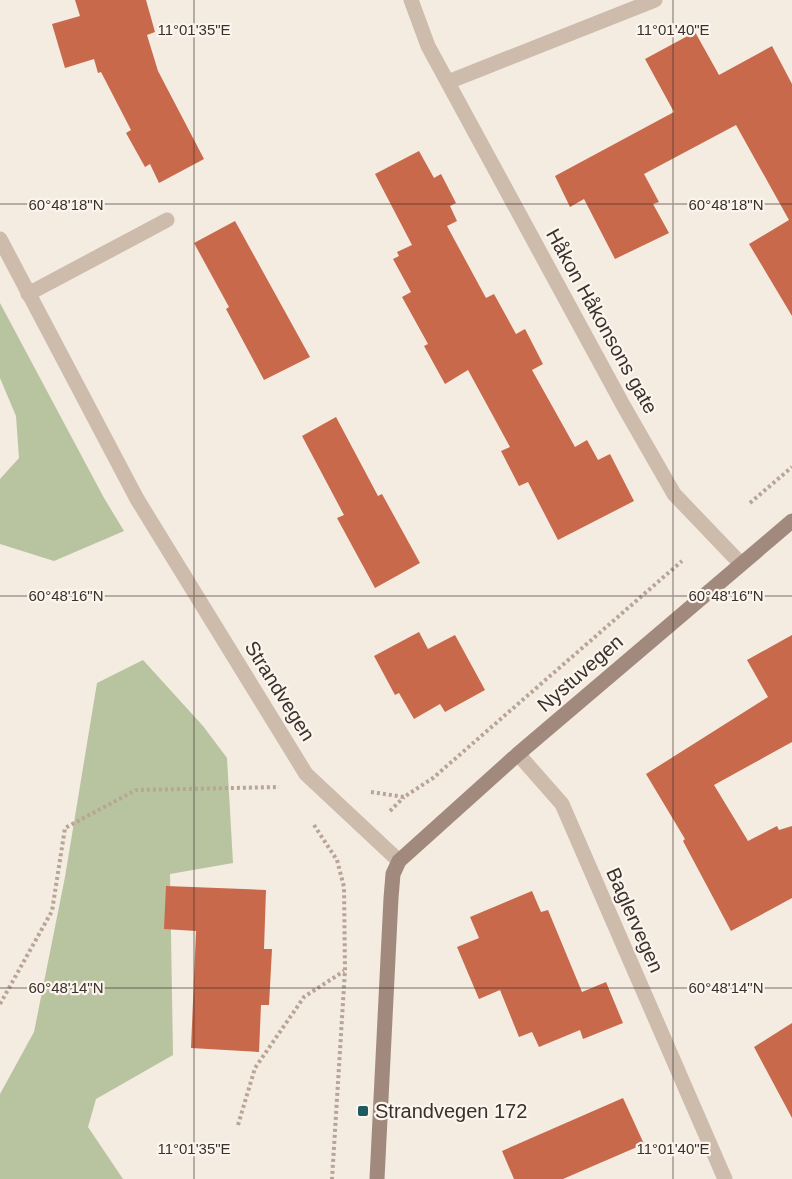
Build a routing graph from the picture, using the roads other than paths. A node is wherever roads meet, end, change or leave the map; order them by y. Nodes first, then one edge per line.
1 (411, 0) edge
2 (655, 0) edge
3 (448, 82) junction
4 (167, 220) dead end
5 (0, 240) edge
6 (28, 294) junction
7 (792, 521) edge
8 (741, 564) junction
9 (518, 754) junction
10 (399, 861) junction
11 (376, 1179) edge
12 (725, 1179) edge

1 - 3 street, Håkon Håkonsons gate
2 - 3 street
3 - 8 street, Håkon Håkonsons gate
4 - 6 street
5 - 6 street, Strandvegen
6 - 10 street, Strandvegen
7 - 8 main road, Nystuvegen
8 - 9 main road, Nystuvegen
9 - 10 main road, Nystuvegen
9 - 12 street, Baglervegen
10 - 11 main road

